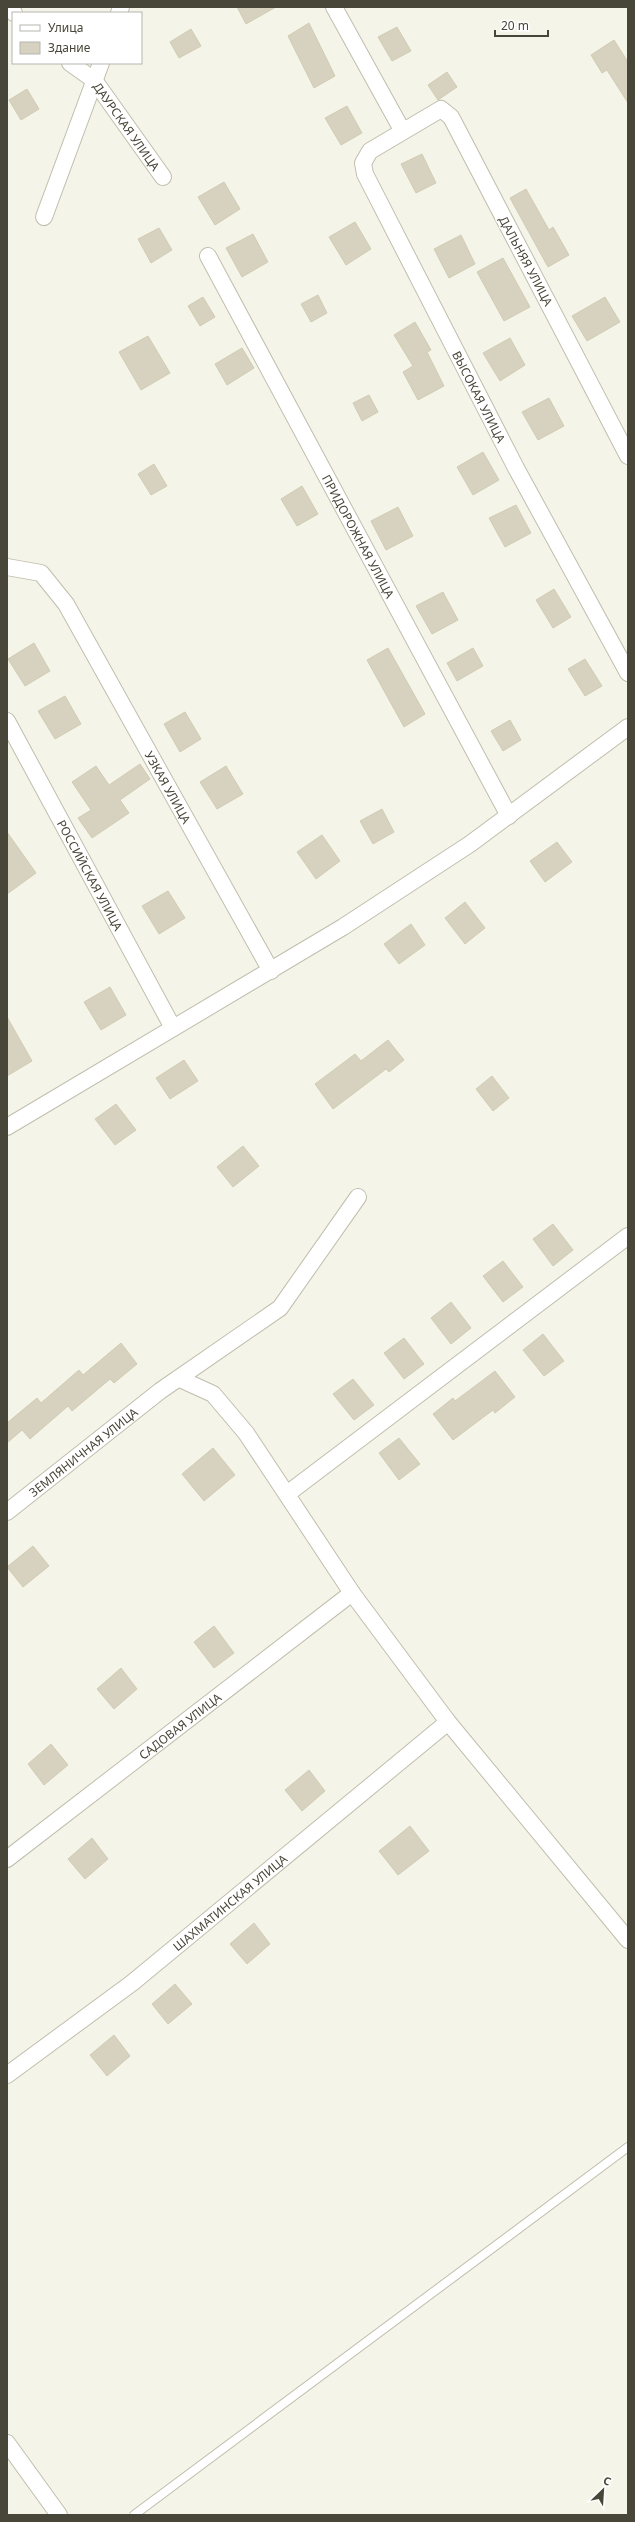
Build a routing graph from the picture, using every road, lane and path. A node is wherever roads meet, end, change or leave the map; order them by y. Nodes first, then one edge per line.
1 (334, 7) edge
2 (71, 64) edge
3 (101, 64) edge
4 (94, 80) junction
5 (402, 130) junction
6 (163, 177) dead end
7 (44, 217) dead end
8 (208, 256) dead end
9 (628, 456) edge
10 (7, 567) edge
11 (628, 673) edge
12 (7, 721) edge
13 (628, 727) edge
14 (509, 816) junction
15 (271, 971) junction
16 (173, 1028) junction
17 (7, 1127) edge
18 (358, 1197) dead end
19 (628, 1236) edge
20 (180, 1379) junction
21 (287, 1494) junction
22 (7, 1512) edge
23 (352, 1593) junction
24 (448, 1722) junction
25 (7, 1859) edge
26 (628, 1940) edge
27 (7, 2074) edge
28 (628, 2147) edge
29 (7, 2443) edge
30 (60, 2515) edge
31 (134, 2515) edge

1 - 5 street
2 - 4 street, ДАУРСКАЯ УЛИЦА
3 - 4 street
4 - 6 street, ДАУРСКАЯ УЛИЦА
4 - 7 street
5 - 9 street, ДАЛЬНЯЯ УЛИЦА
5 - 11 street, ВЫСОКАЯ УЛИЦА
8 - 14 street, ПРИДОРОЖНАЯ УЛИЦА
10 - 15 street, УЗКАЯ УЛИЦА
12 - 16 street, РОССИЙСКАЯ УЛИЦА
13 - 14 street
14 - 15 street
15 - 16 street
16 - 17 street
18 - 20 street, ЗЕМЛЯНИЧНАЯ УЛИЦА
19 - 21 street
20 - 21 street
20 - 22 street, ЗЕМЛЯНИЧНАЯ УЛИЦА
21 - 23 street
23 - 24 street
23 - 25 street, САДОВАЯ УЛИЦА
24 - 26 street
24 - 27 street, ШАХМАТИНСКАЯ УЛИЦА
28 - 31 lane
29 - 30 street

